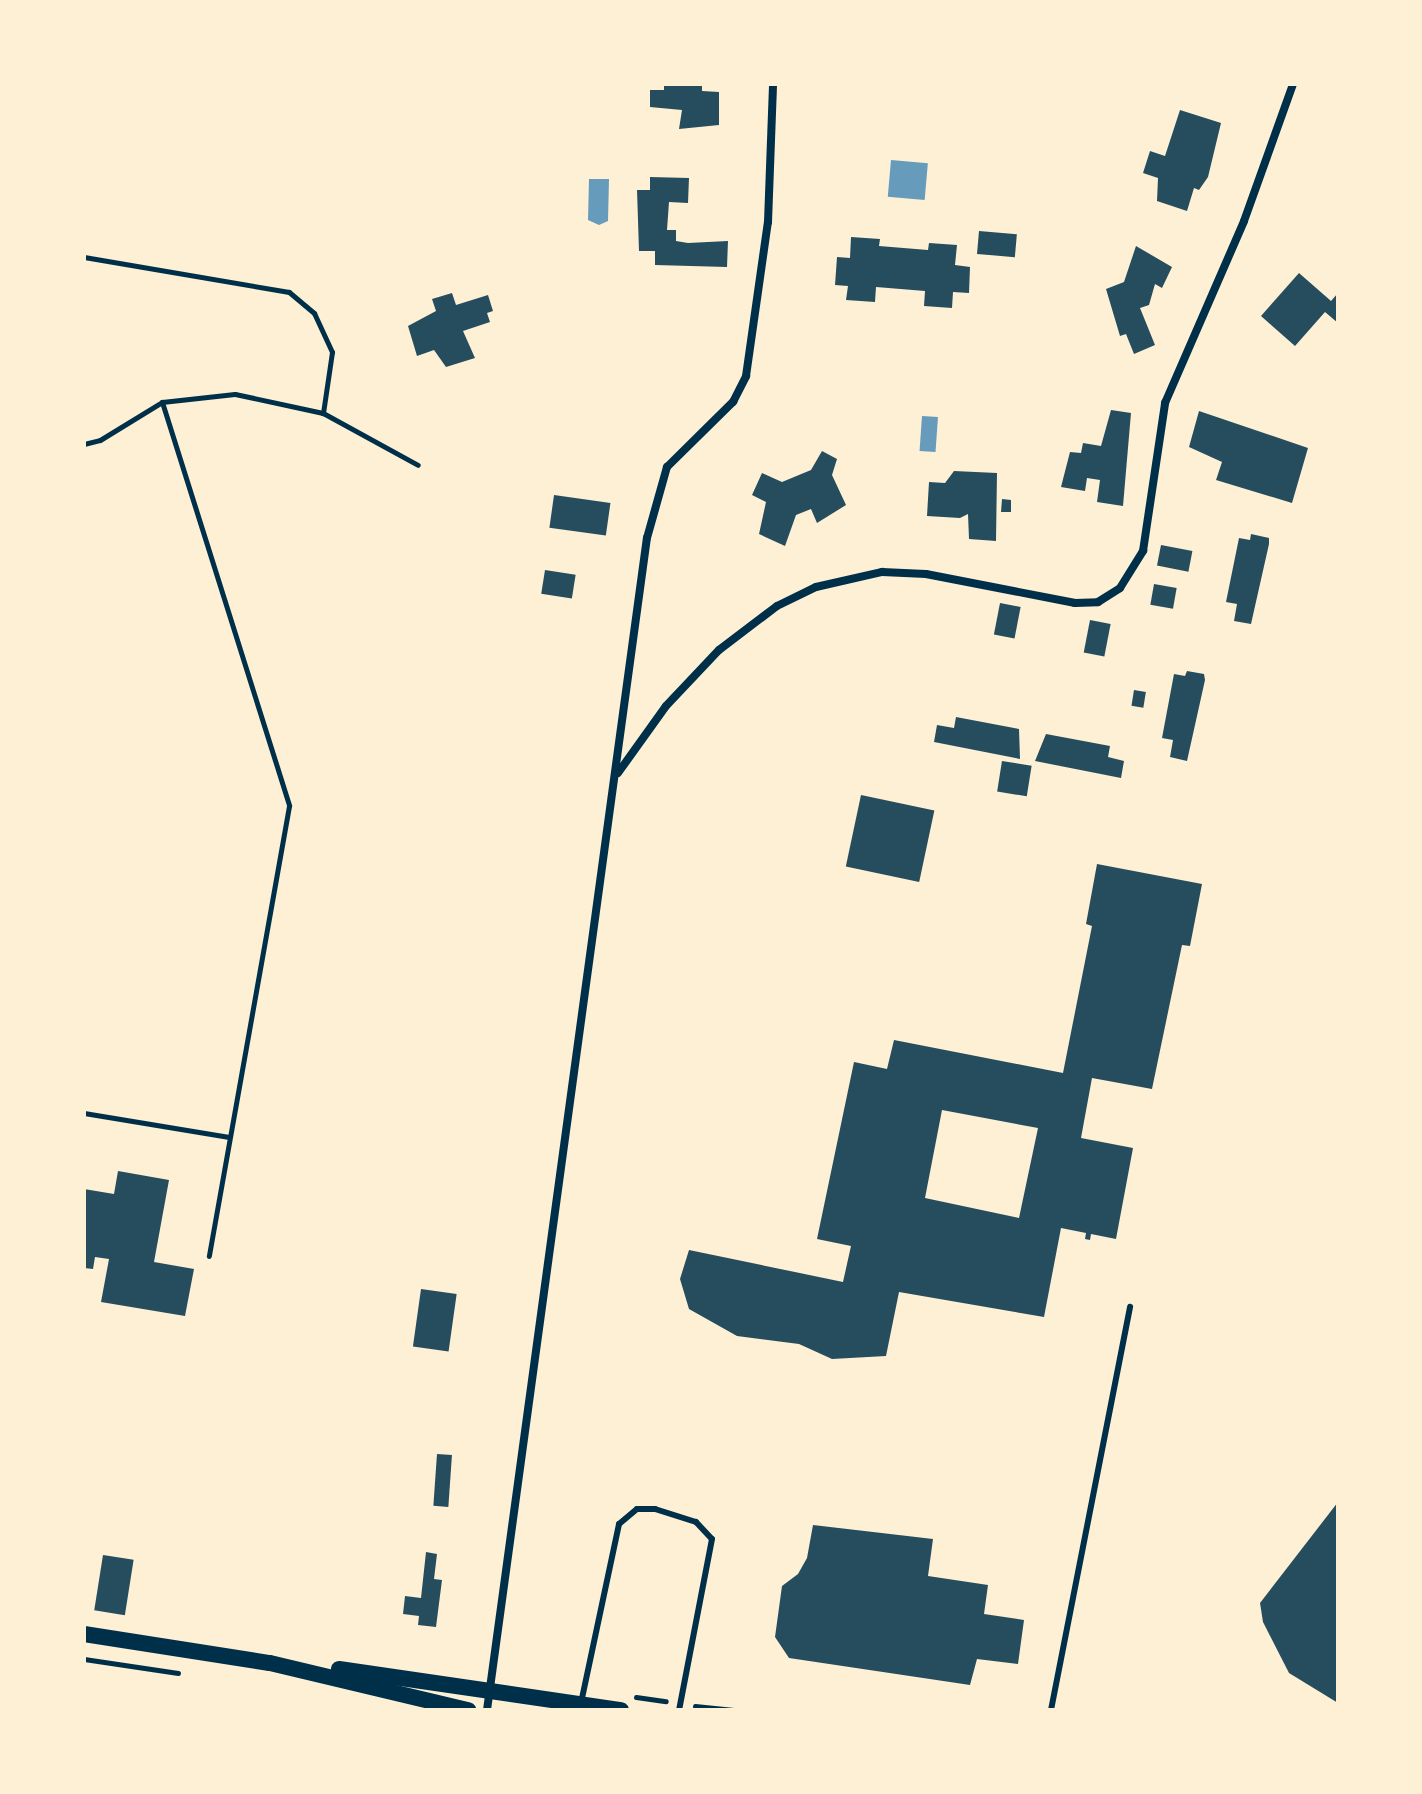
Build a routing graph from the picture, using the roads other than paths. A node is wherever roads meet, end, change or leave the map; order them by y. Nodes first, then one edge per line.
1 (773, 84) edge
2 (1293, 84) edge
3 (614, 781) junction
4 (1130, 1307) dead end
5 (84, 1634) edge
6 (270, 1663) junction
7 (490, 1690) junction
8 (580, 1706) edge
9 (468, 1710) edge
10 (487, 1710) edge
11 (621, 1710) edge
12 (679, 1710) edge
13 (1051, 1710) edge

1 - 3 street
2 - 3 street
3 - 7 street
4 - 13 lane
5 - 6 main road
6 - 7 main road
6 - 9 main road
7 - 8 main road
7 - 10 street
8 - 11 main road
8 - 12 lane

